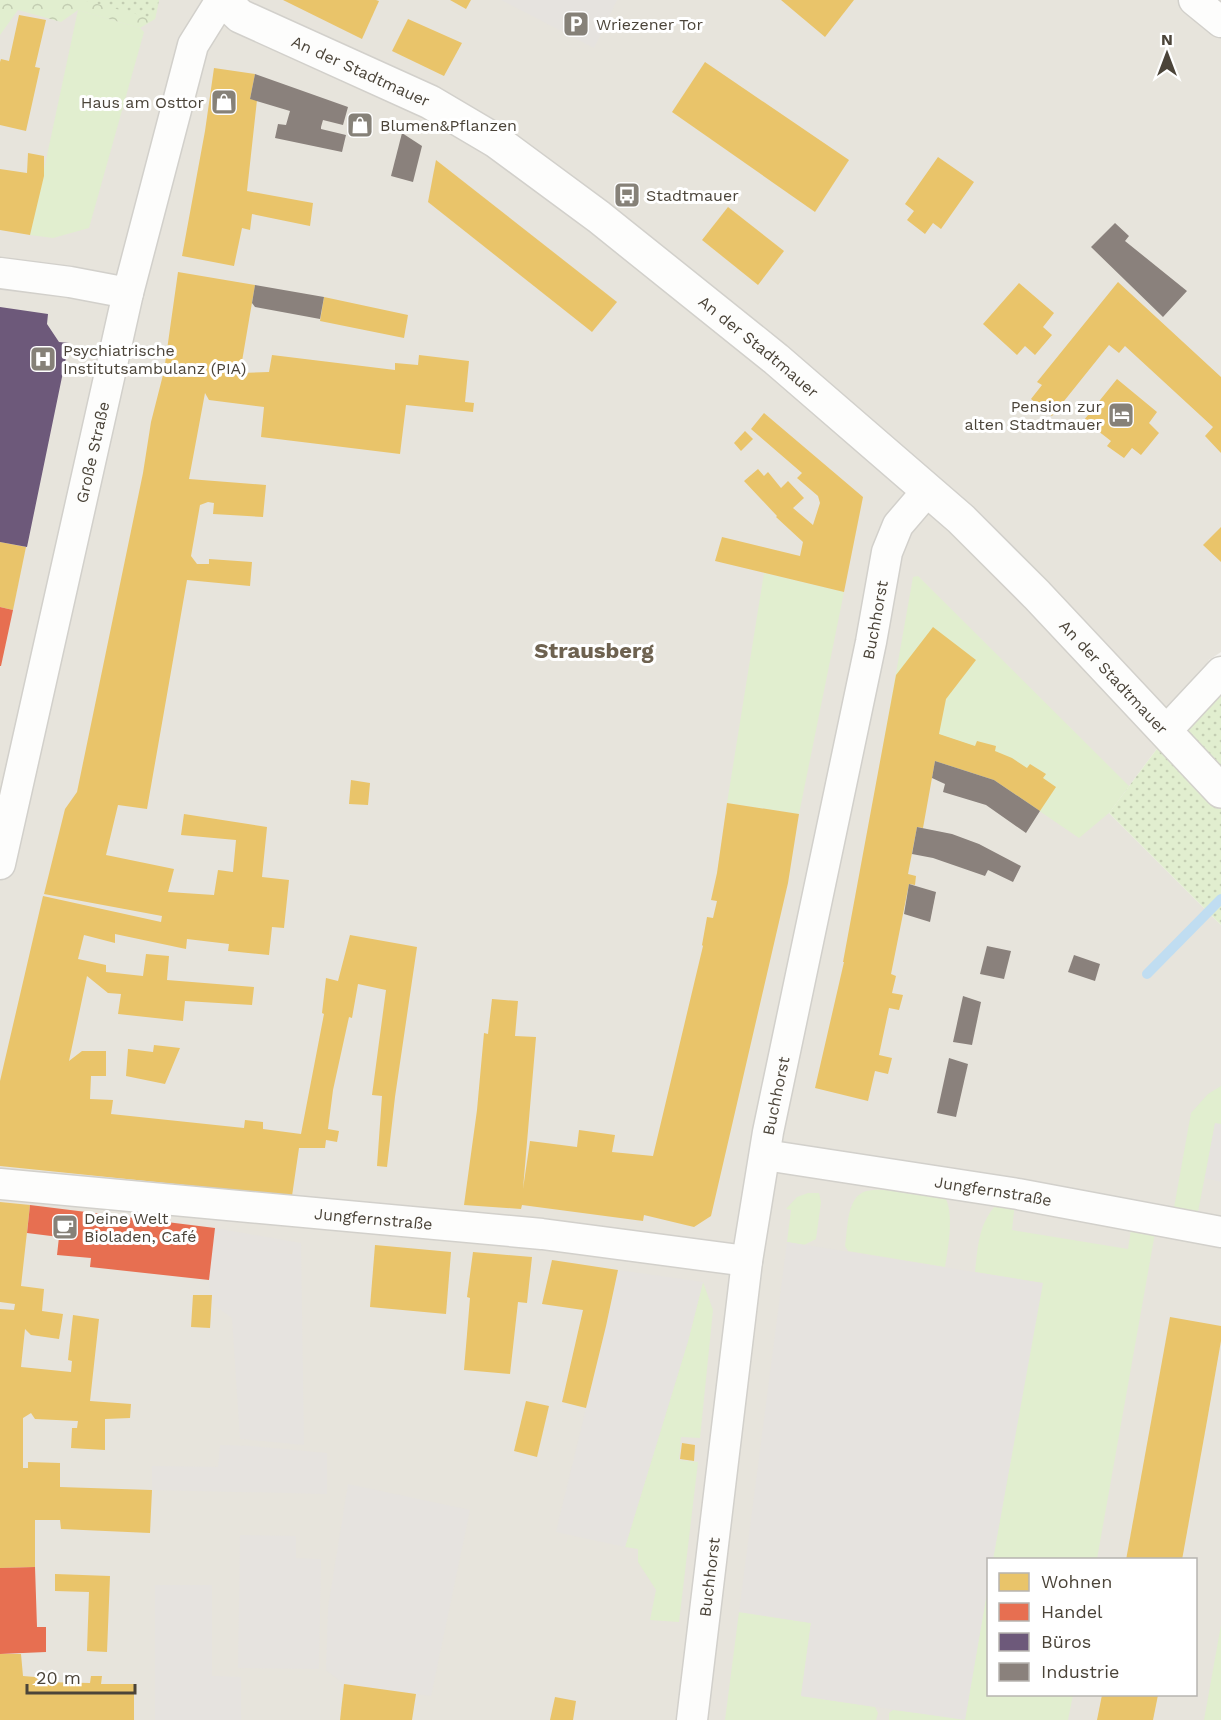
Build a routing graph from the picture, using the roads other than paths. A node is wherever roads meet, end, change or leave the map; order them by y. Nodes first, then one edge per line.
1 (222, 0) edge
2 (1194, 0) edge
3 (1221, 22) edge
4 (0, 273) edge
5 (128, 293) junction
6 (928, 490) junction
7 (1221, 672) edge
8 (1165, 732) junction
9 (1221, 791) edge
10 (0, 864) edge
11 (765, 1155) junction
12 (0, 1184) edge
13 (1221, 1232) edge
14 (747, 1261) junction
15 (692, 1720) edge

1 - 5 street, Große Straße
1 - 6 street, An der Stadtmauer
2 - 3 street
4 - 5 street
5 - 10 street, Große Straße
6 - 8 street, An der Stadtmauer
6 - 11 street, Buchhorst
7 - 8 street
8 - 9 street, An der Stadtmauer
11 - 13 street, Jungfernstraße
11 - 14 street, Buchhorst
12 - 14 street, Jungfernstraße
14 - 15 street, Buchhorst

